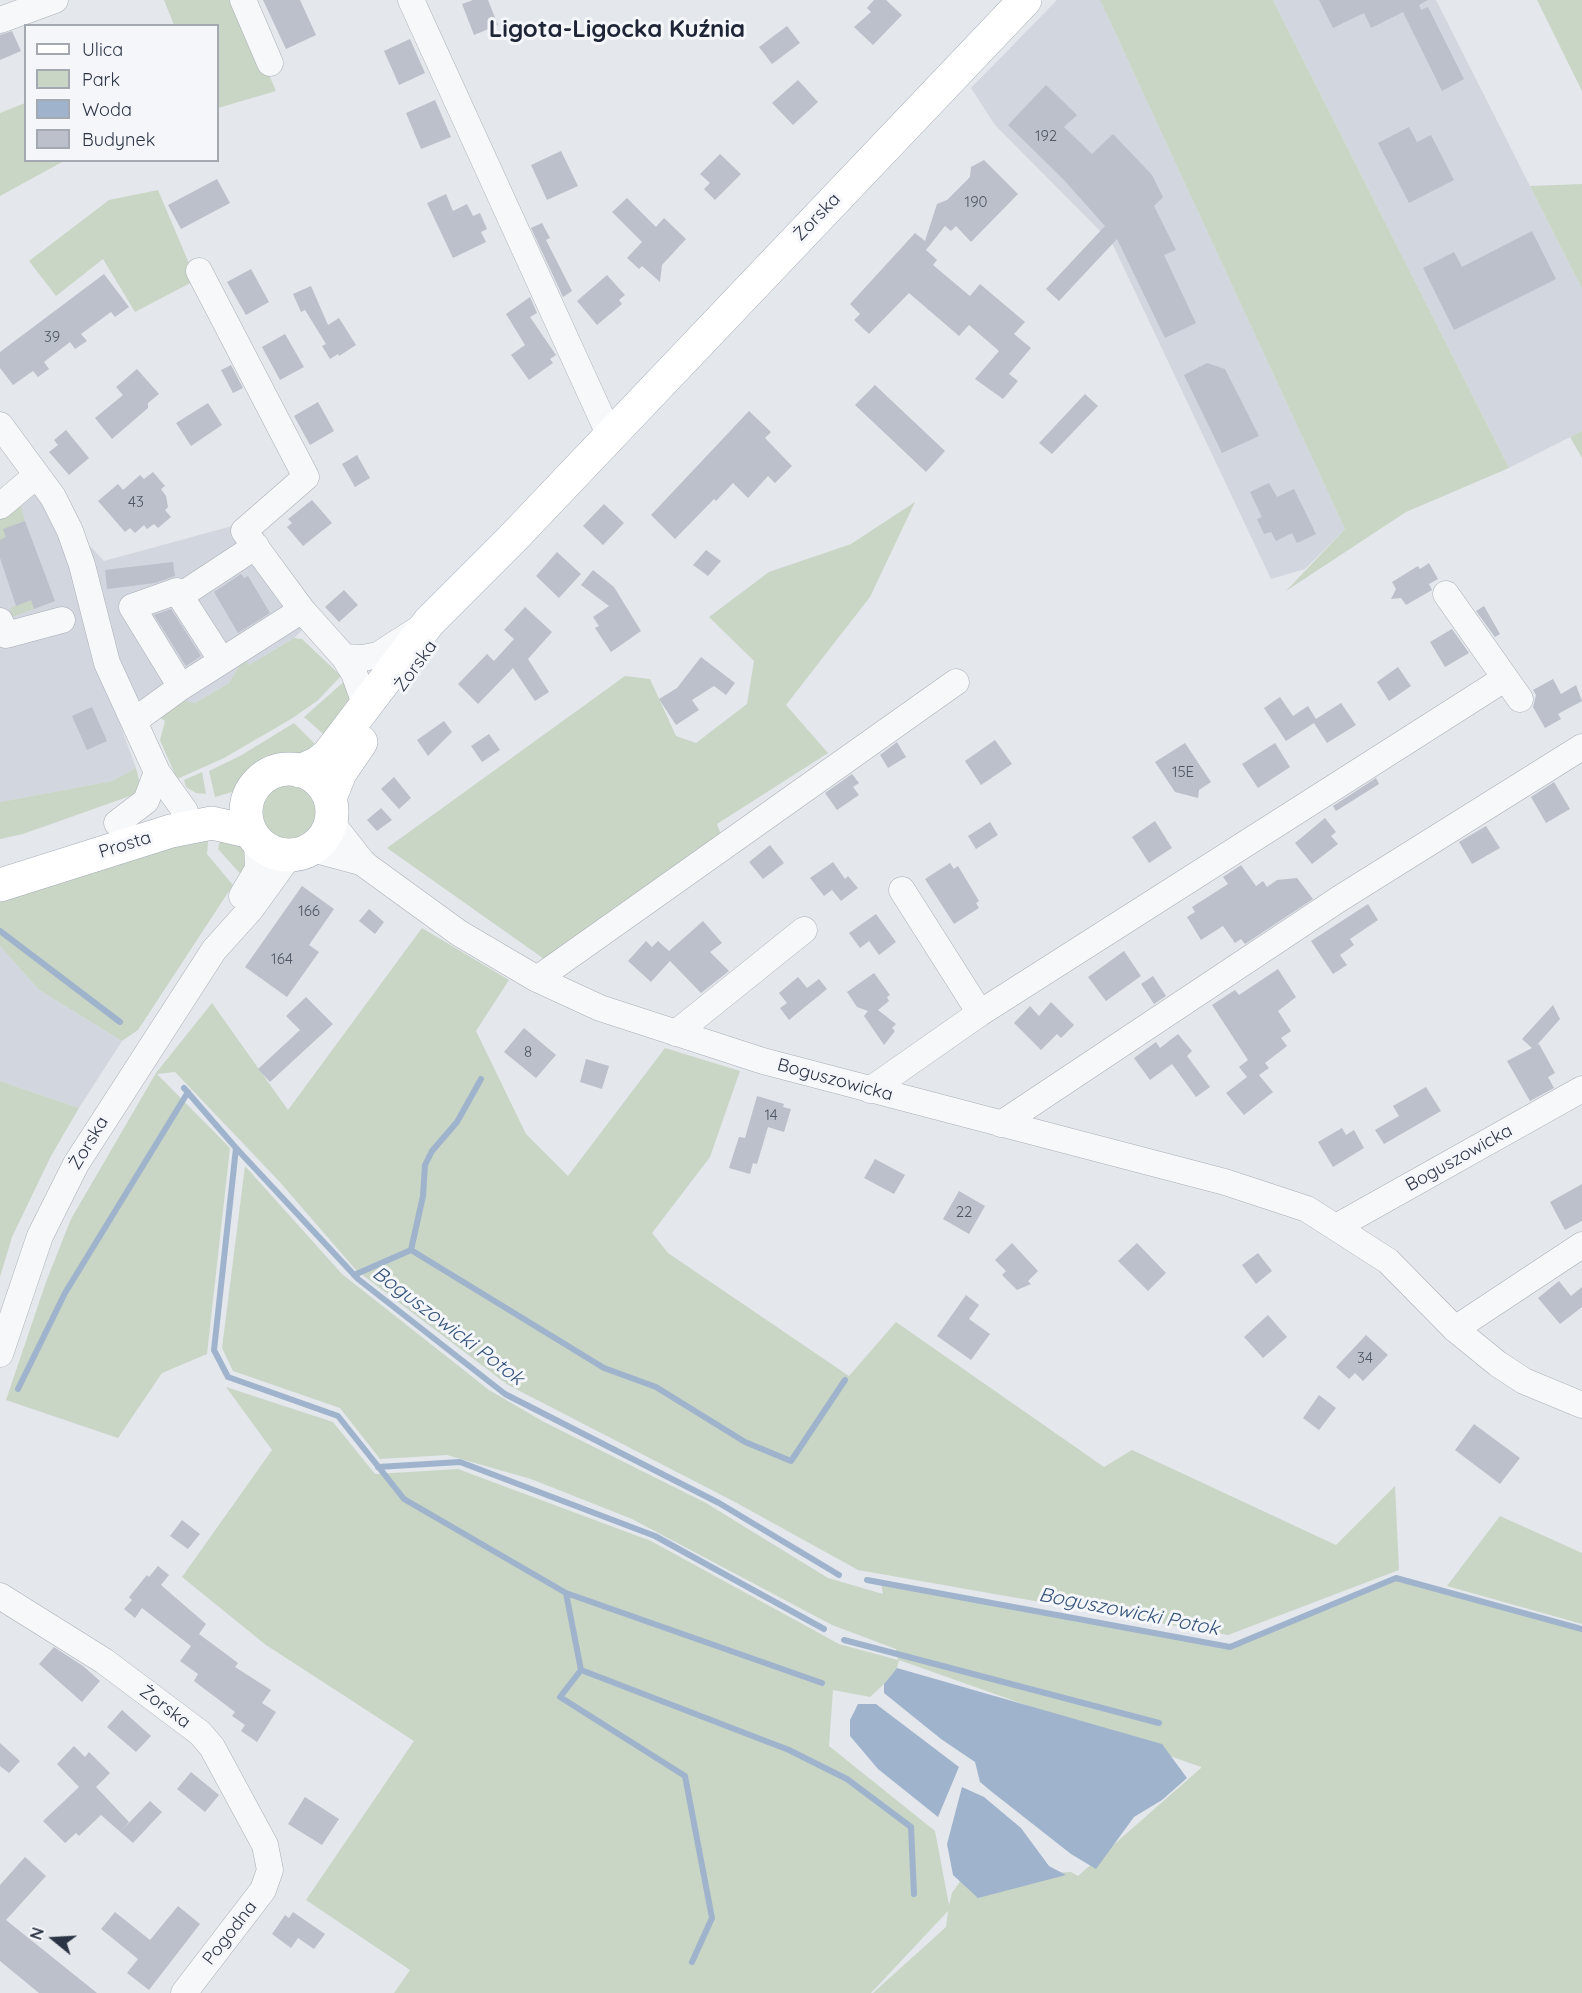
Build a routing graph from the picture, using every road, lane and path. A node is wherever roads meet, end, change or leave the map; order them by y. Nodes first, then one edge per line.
1 (55, 0) edge
2 (243, 0) edge
3 (411, 0) edge
4 (1025, 0) edge
5 (0, 20) edge
6 (270, 63) dead end
7 (199, 271) dead end
8 (0, 424) edge
9 (610, 436) junction
10 (37, 475) junction
11 (0, 506) edge
12 (512, 539) junction
13 (256, 546) junction
14 (1446, 594) dead end
15 (180, 596) junction
16 (302, 610) junction
17 (62, 620) dead end
18 (0, 621) edge
19 (429, 622) junction
20 (344, 657) junction
21 (222, 661) junction
22 (956, 682) dead end
23 (181, 687) junction
24 (365, 704) junction
25 (134, 721) junction
26 (1582, 747) edge
27 (300, 771) junction
28 (157, 772) junction
29 (251, 795) junction
30 (330, 810) junction
31 (185, 811) junction
32 (117, 824) junction
33 (254, 836) junction
34 (301, 852) junction
35 (0, 861) edge
36 (364, 864) junction
37 (0, 885) edge
38 (902, 890) dead end
39 (804, 930) dead end
40 (214, 950) junction
41 (537, 979) junction
42 (980, 1012) junction
43 (676, 1033) junction
44 (1582, 1089) edge
45 (870, 1090) junction
46 (1001, 1124) junction
47 (1336, 1227) junction
48 (1582, 1245) edge
49 (1455, 1329) junction
50 (0, 1354) edge
51 (1582, 1405) edge
52 (0, 1596) edge
53 (270, 1870) joint
54 (184, 1993) edge

1 - 5 street
2 - 6 street
3 - 9 street
4 - 9 main road, Żorska
7 - 13 street
8 - 10 street
9 - 12 main road, Żorska
10 - 11 street
10 - 25 street
12 - 19 main road, Żorska
12 - 30 main road, Żorska
13 - 15 street
13 - 16 street
14 - 42 street
15 - 21 street
15 - 23 street
16 - 20 street
16 - 21 street
17 - 18 street
19 - 20 street, Żorska
19 - 24 main road, Żorska
20 - 24 street
21 - 23 street
22 - 41 street
23 - 25 street
24 - 27 main road, Żorska
25 - 28 street
26 - 46 street
27 - 29 main road
27 - 30 main road
28 - 31 street
28 - 32 street
29 - 31 main road, Prosta
29 - 33 main road
30 - 34 main road
30 - 36 street, Boguszowicka
31 - 32 main road, Prosta
32 - 35 main road, Prosta
33 - 34 main road
33 - 37 main road, Prosta
33 - 40 street, Żorska
34 - 36 street, Boguszowicka
34 - 40 street, Żorska
36 - 41 street, Boguszowicka
38 - 42 street
39 - 43 street
40 - 50 street, Żorska
41 - 43 street, Boguszowicka
42 - 45 street
43 - 45 street, Boguszowicka
44 - 47 street, Boguszowicka
45 - 46 street, Boguszowicka
46 - 47 street, Boguszowicka
47 - 49 street, Boguszowicka
48 - 49 street
49 - 51 street, Boguszowicka
52 - 53 street, Żorska
53 - 54 street, Pogodna

